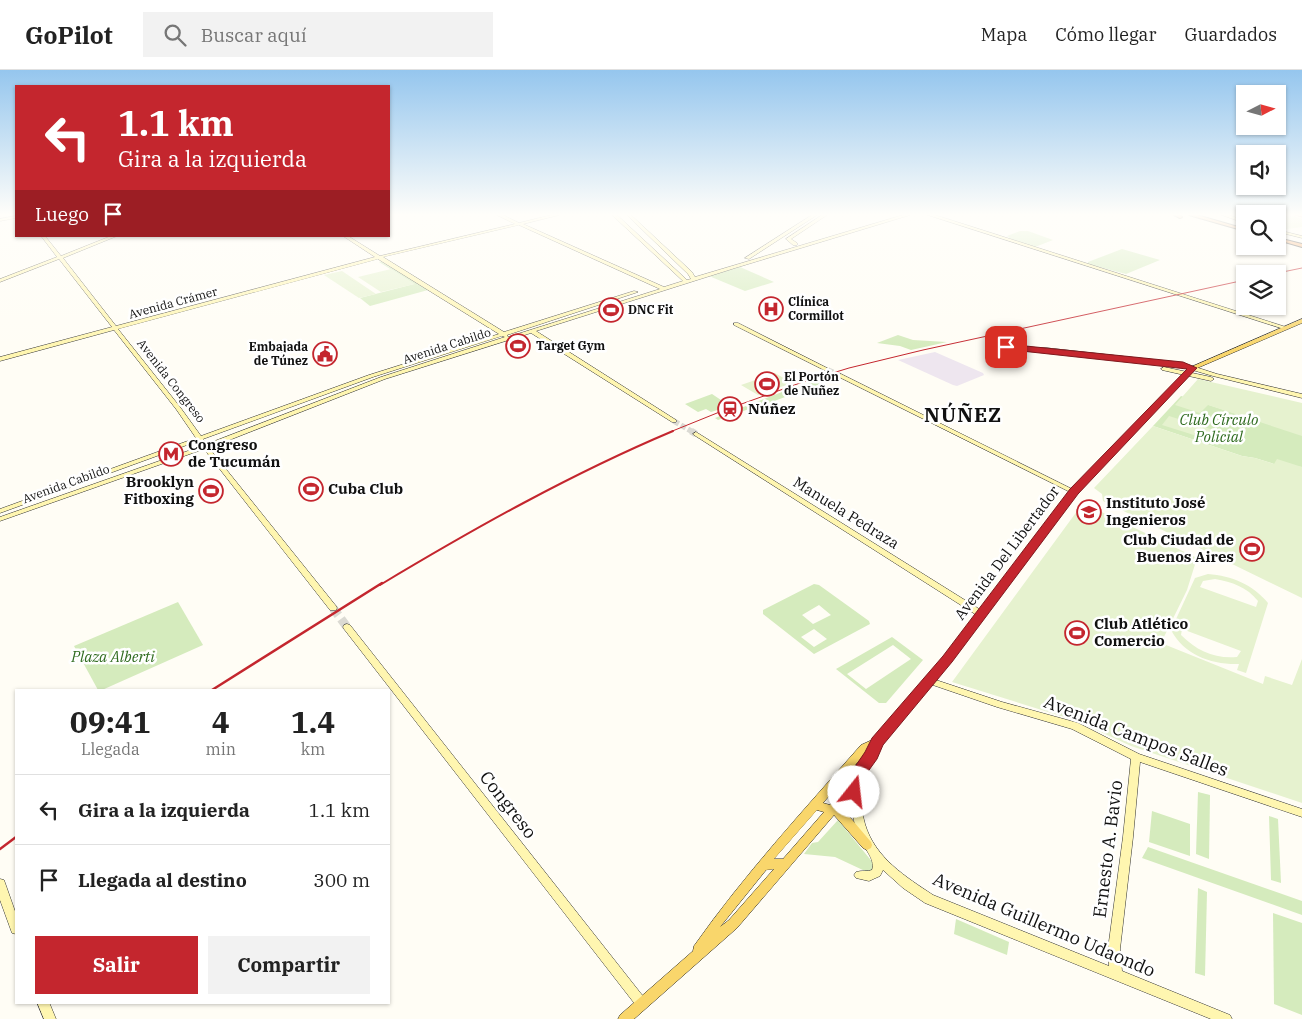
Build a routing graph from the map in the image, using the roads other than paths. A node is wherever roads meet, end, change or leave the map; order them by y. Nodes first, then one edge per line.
1 (52, 259) edge
2 (60, 259) edge
3 (371, 259) edge
4 (383, 259) edge
5 (598, 259) edge
6 (660, 259) edge
7 (675, 259) edge
8 (743, 259) edge
9 (754, 259) edge
10 (1070, 259) edge
11 (693, 277) junction
12 (680, 279) junction
13 (0, 281) edge
14 (686, 282) junction
15 (657, 286) junction
16 (664, 289) junction
17 (1302, 321) edge
18 (736, 324) dead end
19 (1286, 328) junction
20 (116, 329) junction
21 (532, 330) junction
22 (503, 334) junction
23 (512, 337) junction
24 (1001, 348) dead end
25 (1008, 351) dead end
26 (0, 359) edge
27 (1168, 367) junction
28 (1193, 368) junction
29 (828, 370) tunnel mouth
30 (1188, 374) junction
31 (841, 376) tunnel mouth
32 (1214, 377) junction
33 (1302, 398) edge
34 (674, 420) tunnel mouth
35 (696, 434) tunnel mouth
36 (203, 443) junction
37 (1074, 492) junction
38 (0, 511) edge
39 (0, 520) edge
40 (333, 608) tunnel mouth
41 (981, 614) junction
42 (347, 627) tunnel mouth
43 (930, 681) junction
44 (877, 742) junction
45 (1136, 757) junction
46 (851, 783) junction
47 (815, 805) junction
48 (833, 809) junction
49 (1302, 812) edge
50 (867, 845) junction
51 (878, 859) junction
52 (788, 863) junction
53 (764, 865) junction
54 (860, 875) dead end
55 (0, 884) edge
56 (15, 926) edge
57 (691, 960) junction
58 (1116, 974) junction
59 (44, 1004) edge
60 (642, 1004) junction
61 (50, 1019) edge
62 (624, 1019) edge
63 (1226, 1019) edge

1 - 13 street
2 - 20 street, Avenida Congreso
3 - 20 street, Avenida Crámer
4 - 22 street
5 - 15 street
6 - 12 street
7 - 11 street
8 - 11 street, Avenida Cabildo
9 - 11 street, Avenida Cabildo
10 - 19 street
11 - 12 street, Avenida Cabildo
11 - 14 street, Avenida Cabildo
12 - 14 street
12 - 15 street, Avenida Cabildo
14 - 16 street, Avenida Cabildo
15 - 16 street
15 - 22 street, Avenida Cabildo
16 - 21 street, Avenida Cabildo
17 - 19 main road, Avenida Del Libertador
18 - 29 street
19 - 28 main road, Avenida Del Libertador
20 - 26 street, Avenida Crámer
20 - 36 street, Avenida Congreso
21 - 23 street, Avenida Cabildo
21 - 34 street
22 - 23 street
22 - 36 street, Avenida Cabildo
23 - 36 street, Avenida Cabildo
24 - 27 street
25 - 27 street
27 - 28 street
27 - 30 street
28 - 30 main road, Avenida Del Libertador
28 - 32 street
30 - 32 street
30 - 37 main road, Avenida Del Libertador
31 - 37 street
32 - 33 street
35 - 41 street, Manuela Pedraza
36 - 38 street, Avenida Cabildo
36 - 39 street, Avenida Cabildo
36 - 40 street
37 - 41 main road, Avenida Del Libertador
41 - 43 main road, Avenida Del Libertador
42 - 60 street, Congreso
43 - 44 main road, Avenida Del Libertador
43 - 45 street, Avenida Campos Salles
44 - 46 main road, Avenida Del Libertador
44 - 47 main road, Avenida Del Libertador
45 - 49 street, Avenida Campos Salles
45 - 58 street, Ernesto A. Bavio
46 - 48 main road, Avenida Del Libertador
46 - 50 street, Avenida Guillermo Udaondo
47 - 48 main road
47 - 53 main road, Avenida Del Libertador
48 - 50 main road
48 - 52 main road, Avenida Del Libertador
50 - 51 street, Avenida Guillermo Udaondo
51 - 54 street
51 - 58 street, Avenida Guillermo Udaondo
52 - 53 main road
52 - 57 main road, Avenida Del Libertador
53 - 57 main road, Avenida Del Libertador
55 - 56 street
57 - 60 main road, Avenida Del Libertador
58 - 63 street, Avenida Guillermo Udaondo
59 - 61 street
60 - 62 main road, Avenida Del Libertador

